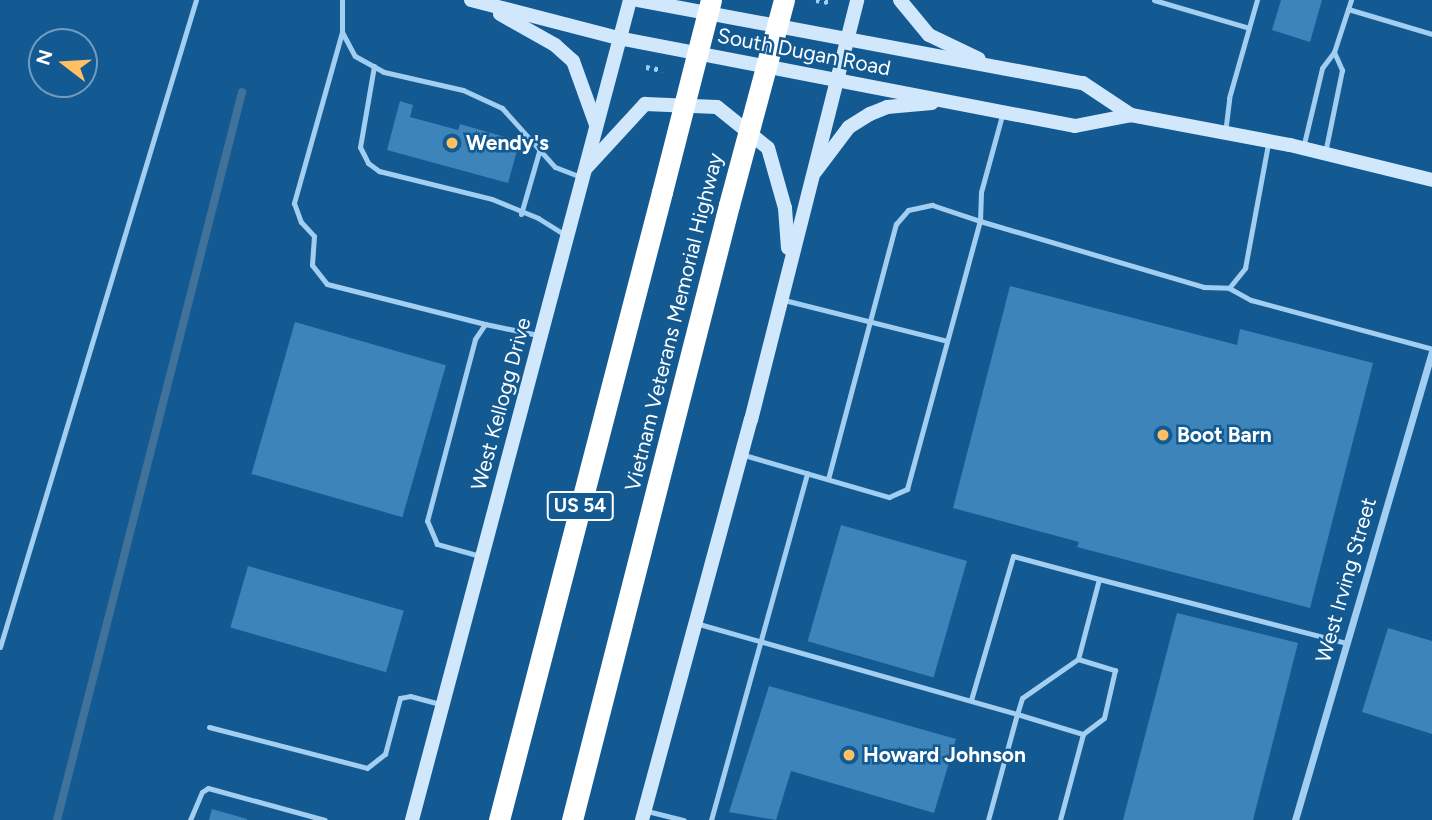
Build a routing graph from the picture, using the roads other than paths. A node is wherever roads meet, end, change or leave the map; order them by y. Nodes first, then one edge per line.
1 (196, 0) edge
2 (342, 0) edge
3 (630, 0) edge
4 (638, 0) edge
5 (711, 0) edge
6 (784, 0) edge
7 (857, 0) edge
8 (900, 0) edge
9 (1154, 0) edge
10 (1257, 0) edge
11 (1351, 0) edge
12 (477, 2) edge
13 (1348, 9) junction
14 (1249, 28) junction
15 (342, 32) junction
16 (1432, 34) edge
17 (847, 37) junction
18 (618, 38) junction
19 (1334, 52) junction
20 (374, 66) junction
21 (999, 69) junction
22 (835, 80) junction
23 (951, 101) junction
24 (1003, 112) junction
25 (1131, 115) junction
26 (596, 125) junction
27 (1225, 133) junction
28 (1268, 141) junction
29 (540, 148) junction
30 (1303, 148) junction
31 (1325, 153) junction
32 (584, 173) junction
33 (810, 178) junction
34 (1432, 180) edge
35 (521, 214) junction
36 (980, 221) junction
37 (567, 237) junction
38 (789, 260) junction
39 (1229, 288) junction
40 (780, 299) junction
41 (870, 321) junction
42 (485, 324) junction
43 (541, 336) junction
44 (947, 341) junction
45 (1432, 349) edge
46 (741, 454) junction
47 (807, 473) junction
48 (828, 479) junction
49 (482, 557) junction
50 (1098, 579) junction
51 (695, 623) junction
52 (760, 641) junction
53 (1346, 643) junction
54 (0, 647) edge
55 (1078, 659) junction
56 (971, 700) junction
57 (443, 705) junction
58 (1017, 714) junction
59 (209, 727) dead end
60 (1083, 734) junction
61 (643, 815) edge
62 (190, 820) edge
63 (325, 820) edge
64 (412, 820) edge
65 (499, 820) edge
66 (572, 820) edge
67 (684, 820) edge
68 (711, 820) edge
69 (988, 820) edge
70 (1060, 820) edge
71 (1295, 820) edge

1 - 54 lane
2 - 15 lane
3 - 18 main road, West Kellogg Drive
4 - 17 main road, South Dugan Road
5 - 65 highway, Vietnam Veterans Memorial Highway / US 54, bridge
6 - 66 highway, Vietnam Veterans Memorial Highway, bridge
7 - 17 main road
8 - 21 main road
9 - 14 lane
10 - 14 lane
11 - 13 lane
12 - 18 main road, South Dugan Road
12 - 26 main road
13 - 16 lane
13 - 19 lane
14 - 27 lane
15 - 20 lane
15 - 42 lane
17 - 21 main road, South Dugan Road
17 - 22 main road
18 - 22 main road, South Dugan Road
18 - 26 main road, West Kellogg Drive
19 - 30 lane
19 - 31 lane
20 - 29 lane
20 - 35 lane
21 - 25 main road, South Dugan Road
22 - 23 main road, South Dugan Road
22 - 33 main road
23 - 24 main road, South Dugan Road
23 - 33 main road
24 - 25 main road, South Dugan Road
24 - 36 lane
25 - 27 main road, South Dugan Road
26 - 32 main road, West Kellogg Drive
27 - 28 main road, South Dugan Road
28 - 30 main road, South Dugan Road
28 - 39 lane
29 - 32 lane
29 - 35 lane
30 - 31 main road, South Dugan Road
31 - 34 main road, South Dugan Road
32 - 37 main road, West Kellogg Drive
32 - 38 main road
33 - 38 main road
35 - 37 lane
36 - 39 lane
36 - 41 lane
36 - 44 lane
37 - 43 main road, West Kellogg Drive
38 - 40 main road
39 - 45 lane
40 - 41 lane
40 - 46 main road
41 - 44 lane
41 - 48 lane
42 - 43 lane
42 - 49 lane
43 - 49 main road, West Kellogg Drive
44 - 48 lane
45 - 53 street, West Irving Street
46 - 47 lane
46 - 51 main road
47 - 48 lane
47 - 52 lane
49 - 57 main road, West Kellogg Drive
50 - 53 lane
50 - 55 lane
50 - 56 lane
51 - 52 lane
51 - 61 main road
52 - 56 lane
52 - 68 lane
53 - 71 street, West Irving Street
55 - 58 lane
55 - 60 lane
56 - 58 lane
57 - 59 lane
57 - 64 main road, West Kellogg Drive
58 - 60 lane
58 - 69 lane
60 - 70 lane
61 - 67 lane
62 - 63 lane

